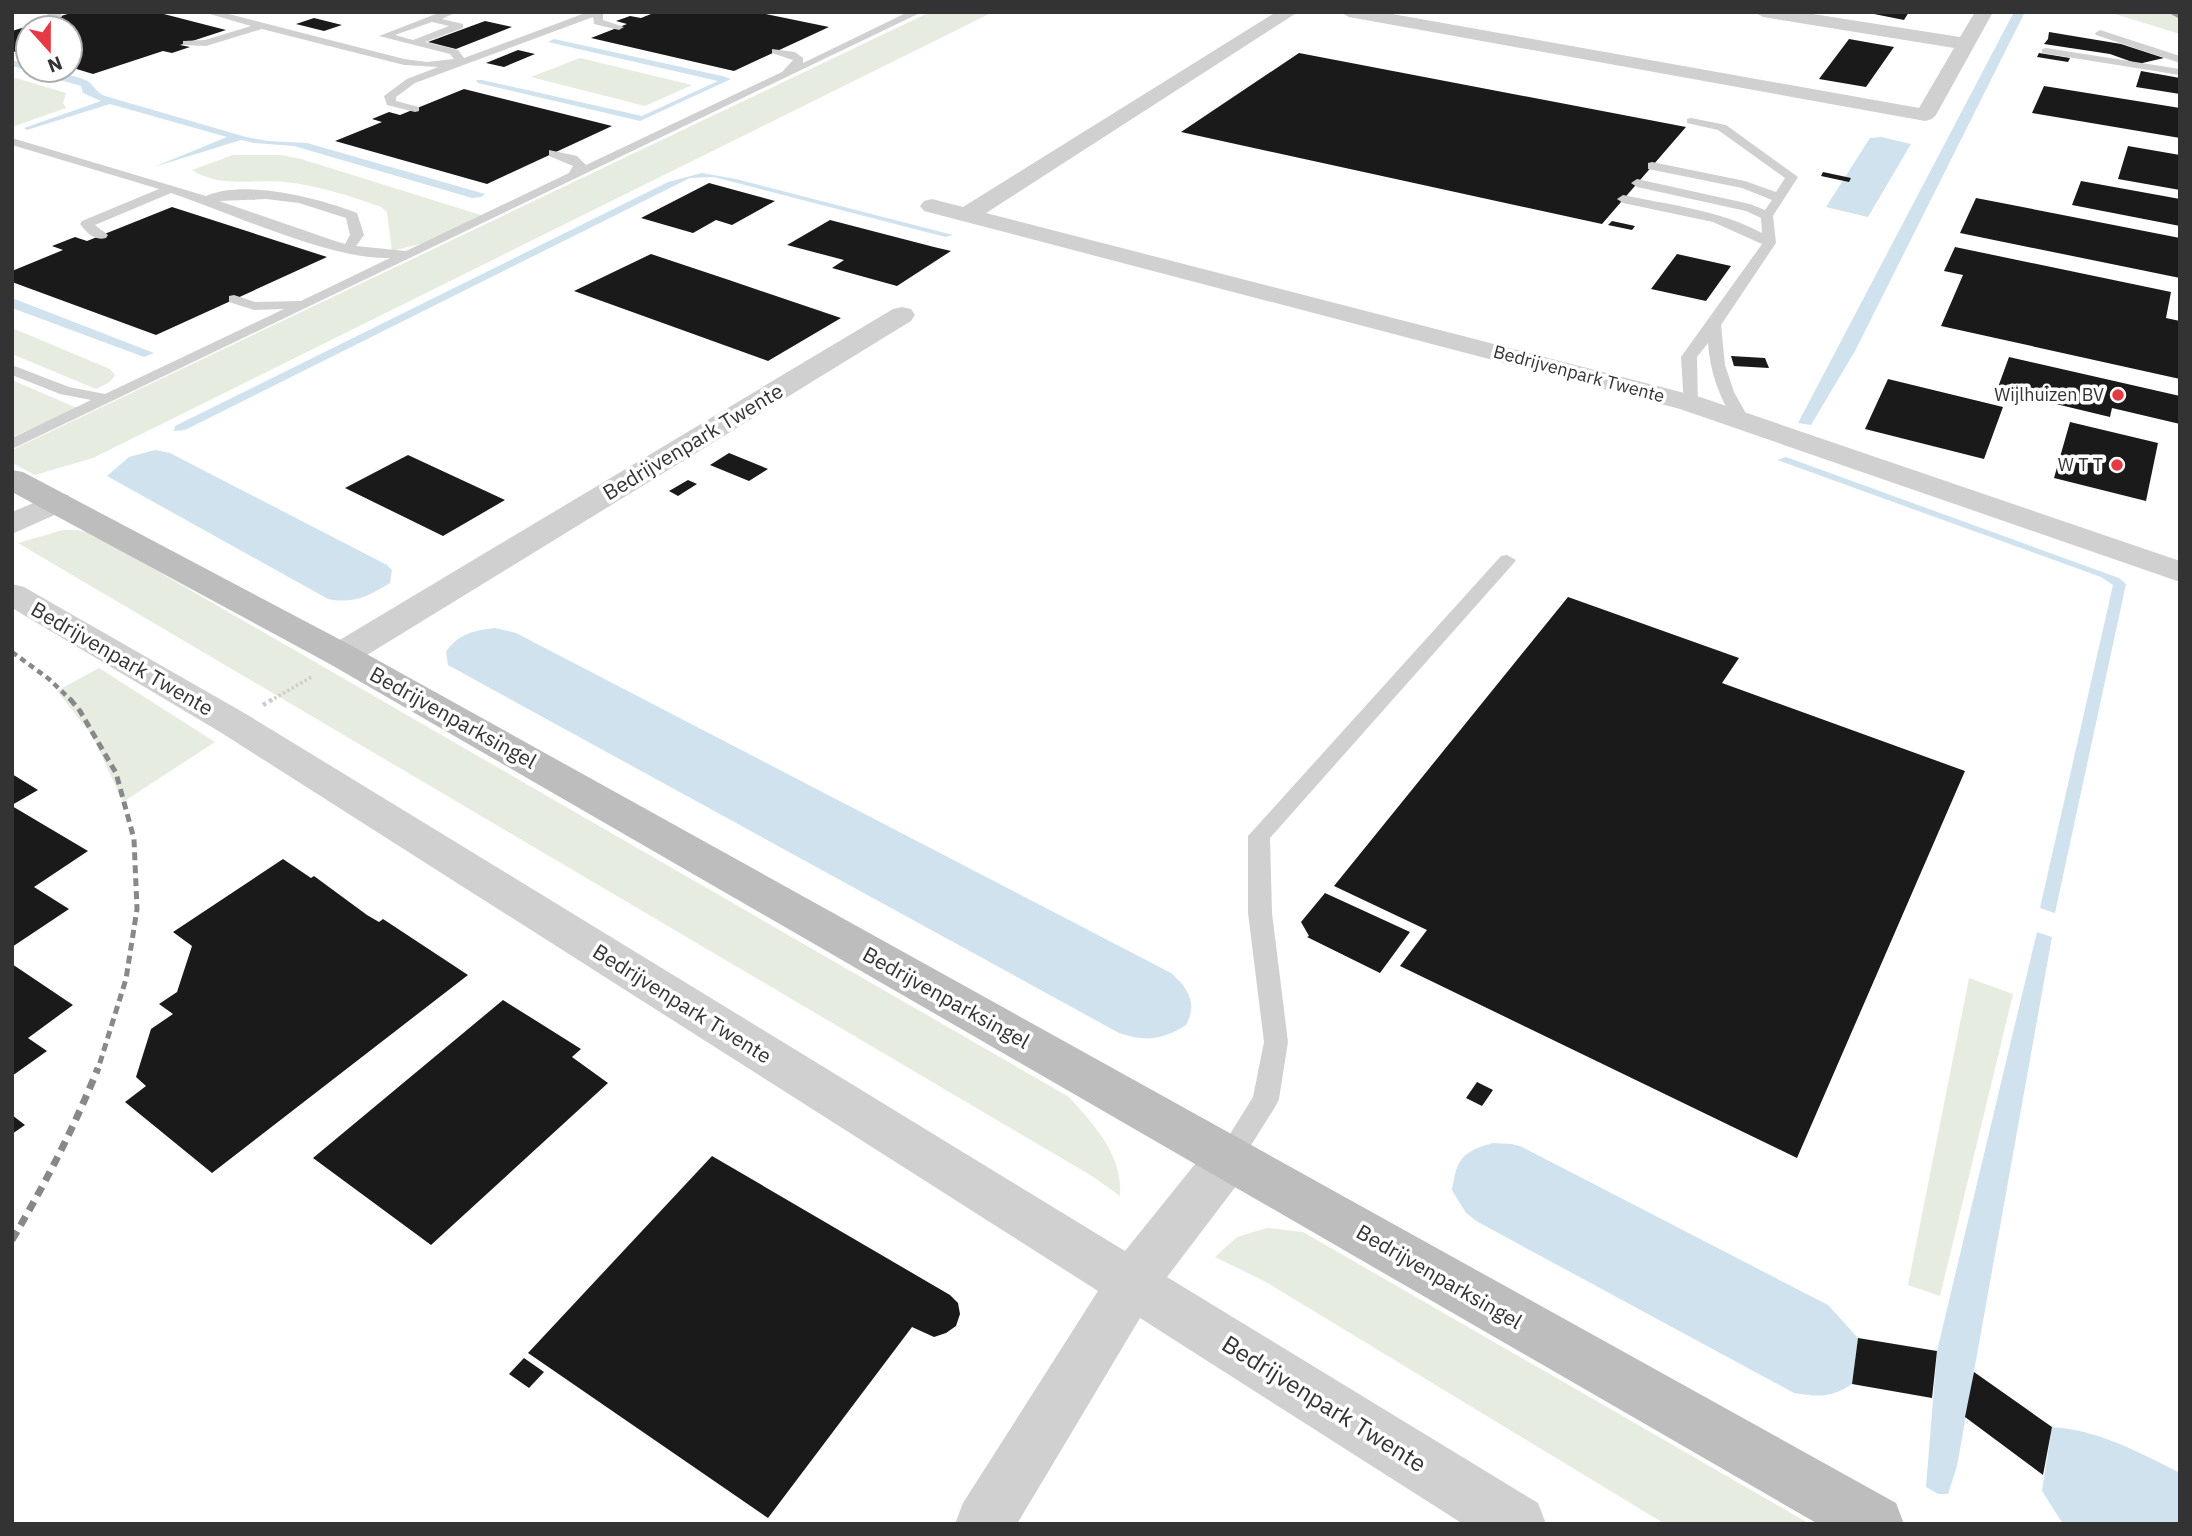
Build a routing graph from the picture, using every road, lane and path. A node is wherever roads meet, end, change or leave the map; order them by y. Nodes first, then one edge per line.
1 (208, 12) edge
2 (451, 12) edge
3 (917, 12) edge
4 (1289, 12) edge
5 (1349, 12) edge
6 (1470, 12) edge
7 (1763, 12) edge
8 (1984, 12) edge
9 (432, 19) junction
10 (261, 26) junction
11 (619, 27) dead end
12 (1446, 30) junction
13 (2100, 33) dead end
14 (384, 36) junction
15 (187, 43) dead end
16 (414, 43) junction
17 (478, 43) dead end
18 (1965, 44) junction
19 (350, 48) junction
20 (776, 51) dead end
21 (2046, 51) dead end
22 (454, 52) junction
23 (2180, 60) edge
24 (462, 62) junction
25 (2180, 72) edge
26 (781, 77) junction
27 (415, 109) dead end
28 (1691, 121) dead end
29 (12, 141) edge
30 (553, 153) dead end
31 (1652, 166) dead end
32 (573, 177) junction
33 (1637, 183) dead end
34 (169, 190) junction
35 (1779, 198) junction
36 (202, 199) junction
37 (1623, 199) dead end
38 (932, 206) dead end
39 (966, 215) junction
40 (1767, 216) junction
41 (101, 235) dead end
42 (1769, 243) junction
43 (348, 248) junction
44 (422, 249) junction
45 (373, 256) junction
46 (354, 281) junction
47 (234, 299) dead end
48 (312, 301) junction
49 (902, 316) dead end
50 (1714, 325) junction
51 (12, 369) edge
52 (108, 399) junction
53 (1690, 403) junction
54 (1741, 419) junction
55 (12, 444) edge
56 (12, 480) edge
57 (57, 502) junction
58 (12, 524) edge
59 (1507, 560) dead end
60 (2180, 572) edge
61 (12, 594) edge
62 (341, 655) junction
63 (233, 723) junction
64 (1229, 1158) junction
65 (1130, 1284) junction
66 (984, 1524) edge
67 (1517, 1524) edge
68 (1875, 1524) edge

1 - 10 lane
2 - 9 lane
3 - 26 lane
4 - 39 street
5 - 12 street
6 - 12 street
7 - 18 street
8 - 18 street
9 - 14 lane
9 - 16 lane
10 - 15 lane
10 - 19 lane
11 - 24 lane
12 - 18 street
13 - 23 lane
14 - 16 lane
14 - 19 lane
16 - 22 lane
17 - 22 lane
19 - 24 lane
20 - 26 lane
21 - 25 lane
22 - 24 lane
24 - 27 lane
26 - 32 lane
28 - 35 lane
29 - 34 lane
30 - 32 lane
31 - 35 lane
32 - 44 lane
33 - 40 lane
34 - 36 lane
34 - 41 lane
35 - 40 lane
36 - 43 lane
36 - 43 lane
37 - 42 lane
38 - 39 street, Bedrijvenpark Twente
39 - 53 street, Bedrijvenpark Twente
40 - 42 lane
42 - 50 lane
43 - 45 lane
44 - 45 lane
44 - 46 lane
45 - 46 lane
46 - 48 lane
47 - 48 lane
48 - 52 lane
49 - 62 street, Bedrijvenpark Twente
50 - 53 lane
50 - 54 lane
51 - 52 lane
52 - 55 lane
53 - 54 street, Bedrijvenpark Twente
54 - 60 street, Bedrijvenpark Twente
56 - 57 street, Bedrijvenparksingel
57 - 58 street
57 - 62 street, Bedrijvenparksingel
59 - 64 lane
61 - 63 street, Bedrijvenpark Twente
62 - 63 path, Bedrijvenpark Twente
62 - 64 street, Bedrijvenparksingel
63 - 65 street, Bedrijvenpark Twente
64 - 65 street
64 - 68 street, Bedrijvenparksingel
65 - 66 street
65 - 67 street, Bedrijvenpark Twente

